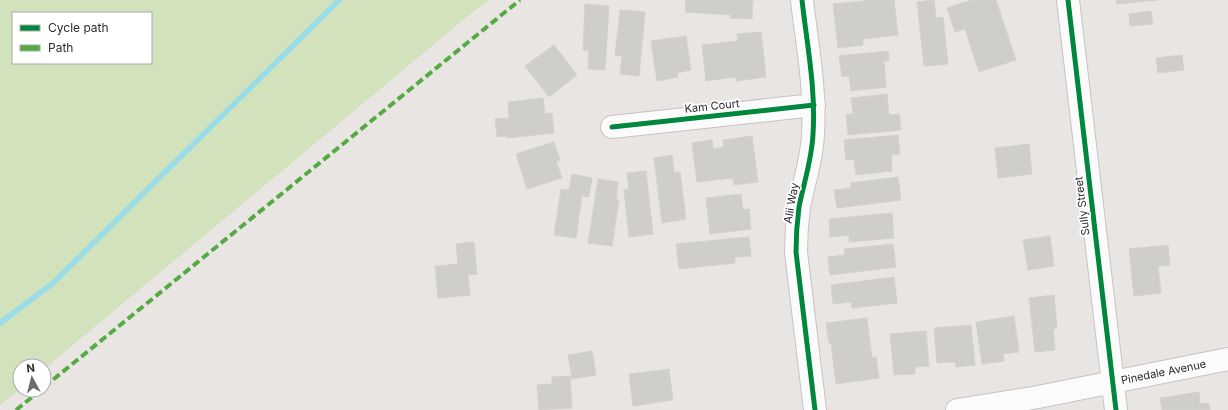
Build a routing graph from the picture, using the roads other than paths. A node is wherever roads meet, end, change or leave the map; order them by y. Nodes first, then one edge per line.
1 (802, 0) edge
2 (1068, 0) edge
3 (814, 104) junction
4 (612, 127) dead end
5 (1228, 359) edge
6 (1112, 382) junction
7 (815, 410) edge
8 (957, 410) edge
9 (1116, 410) edge

1 - 3 street, Alii Way
2 - 6 street, Sully Street
3 - 4 street, Kam Court
3 - 7 street, Alii Way
5 - 6 street, Pinedale Avenue
6 - 8 street, Pinedale Avenue
6 - 9 street, Sully Street

